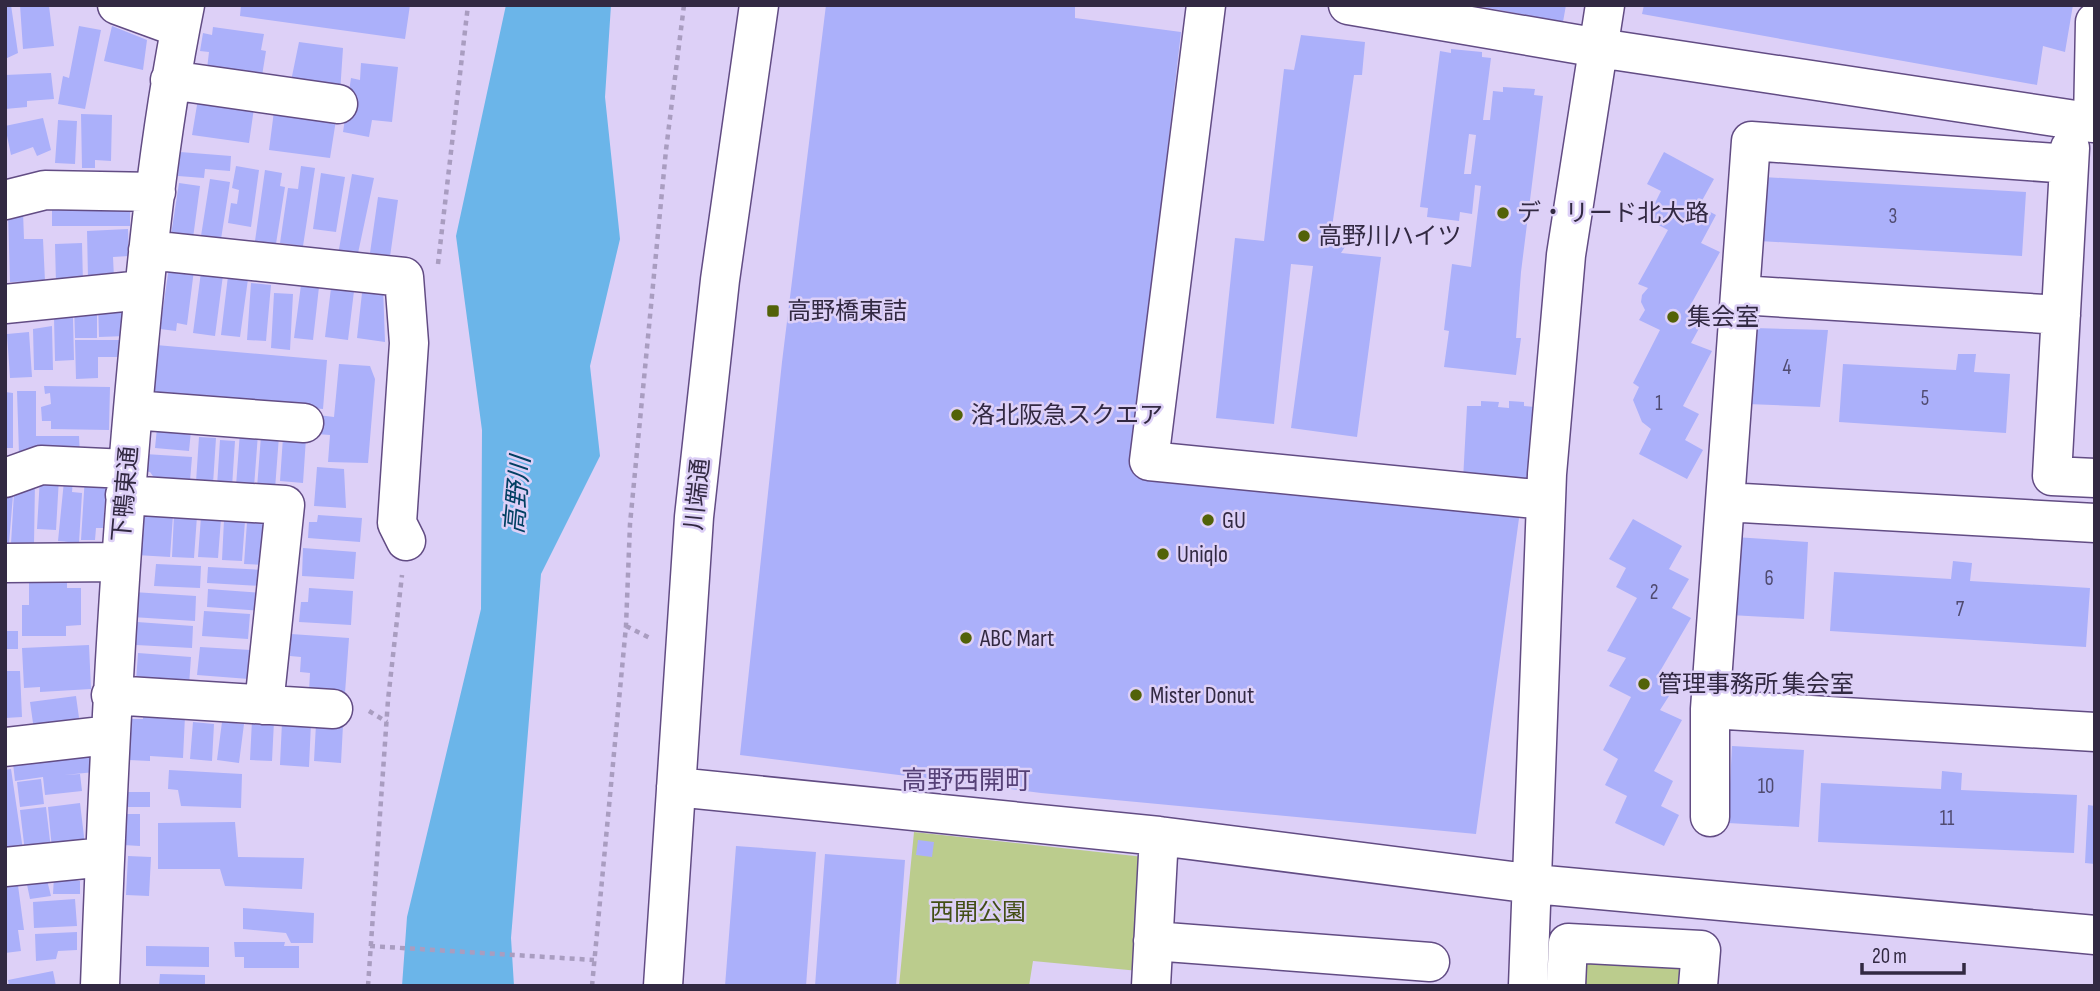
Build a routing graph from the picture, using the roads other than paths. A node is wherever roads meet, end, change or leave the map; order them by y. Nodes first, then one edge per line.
1 (117, 5) edge
2 (759, 5) edge
3 (1206, 5) edge
4 (1348, 5) edge
5 (1605, 5) edge
6 (183, 17) edge
7 (2095, 22) edge
8 (1599, 48) junction
9 (170, 80) junction
10 (338, 104) dead end
11 (2082, 140) edge
12 (156, 192) junction
13 (5, 200) edge
14 (148, 250) junction
15 (143, 290) junction
16 (1740, 295) junction
17 (5, 304) edge
18 (2061, 316) junction
19 (133, 410) junction
20 (304, 423) dead end
21 (5, 478) edge
22 (2095, 478) edge
23 (126, 482) junction
24 (1546, 500) junction
25 (1726, 502) junction
26 (2095, 523) edge
27 (406, 541) dead end
28 (120, 562) junction
29 (5, 563) edge
30 (111, 695) junction
31 (264, 705) junction
32 (333, 709) dead end
33 (1710, 709) junction
34 (2095, 732) edge
35 (109, 735) junction
36 (5, 747) edge
37 (676, 787) junction
38 (1710, 817) dead end
39 (1159, 836) junction
40 (105, 857) junction
41 (5, 867) edge
42 (1534, 884) junction
43 (2095, 936) edge
44 (1153, 942) junction
45 (1430, 962) dead end
46 (100, 986) edge
47 (663, 986) edge
48 (1152, 986) edge
49 (1528, 986) edge
50 (1566, 986) edge
51 (1698, 986) edge

1 - 6 street
2 - 37 street, 川端通
3 - 24 street
4 - 8 street
5 - 8 street
6 - 9 street, 下鴨東通
7 - 11 street
8 - 11 street
8 - 24 street
9 - 10 street
9 - 12 street, 下鴨東通
11 - 16 street
11 - 18 street
12 - 13 street
12 - 14 street, 下鴨東通
14 - 15 street, 下鴨東通
14 - 27 street
15 - 17 street
15 - 19 street, 下鴨東通
16 - 18 street
16 - 25 street
18 - 22 street
19 - 20 street
19 - 23 street, 下鴨東通
21 - 23 street
23 - 28 street, 下鴨東通
23 - 31 street
24 - 42 street
25 - 26 street
25 - 33 street
28 - 29 street
28 - 30 street, 下鴨東通
30 - 31 street
30 - 35 street, 下鴨東通
31 - 32 street
33 - 34 street
33 - 38 street
35 - 36 street
35 - 40 street, 下鴨東通
37 - 39 street
37 - 47 street, 川端通
39 - 42 street
39 - 44 street
40 - 41 street
40 - 46 street, 下鴨東通
42 - 43 street
42 - 49 street
44 - 45 street
44 - 48 street
50 - 51 street

